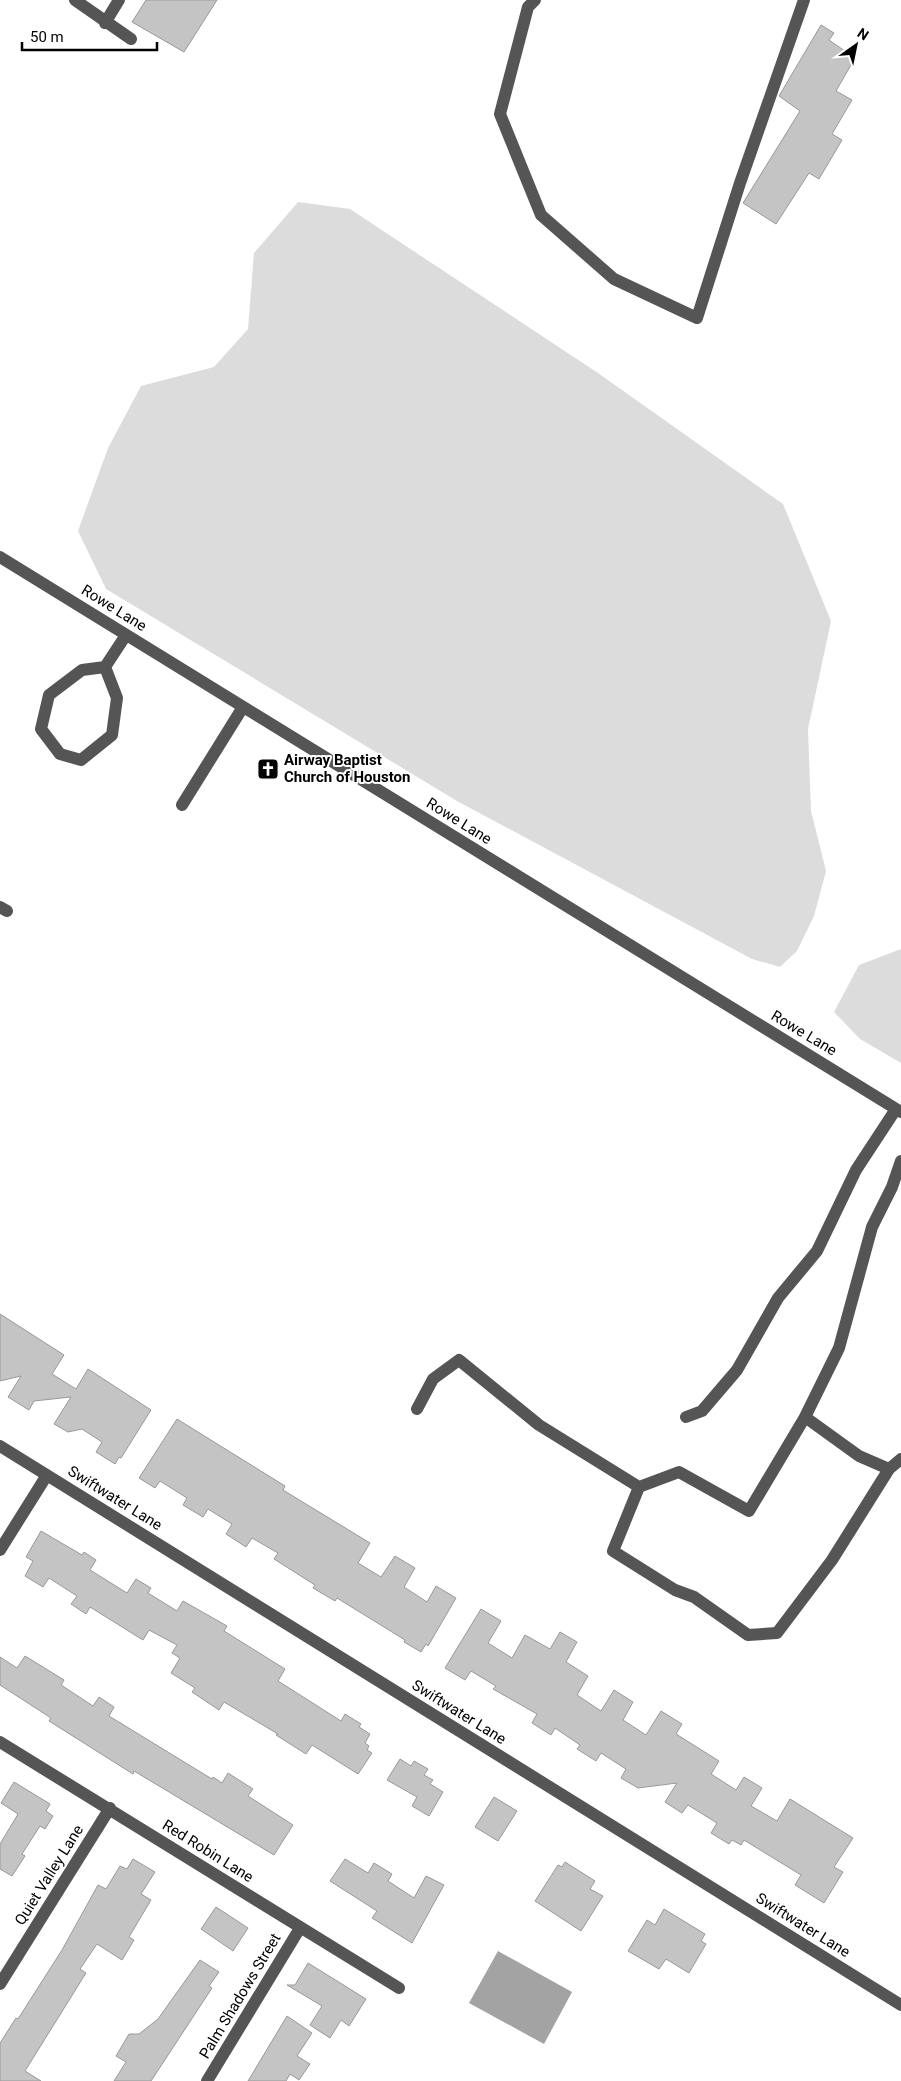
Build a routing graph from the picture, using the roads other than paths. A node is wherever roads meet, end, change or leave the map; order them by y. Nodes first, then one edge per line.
1 (75, 0) edge
2 (119, 0) edge
3 (535, 0) edge
4 (804, 0) edge
5 (105, 23) junction
6 (130, 39) dead end
7 (0, 557) edge
8 (126, 635) junction
9 (105, 667) junction
10 (243, 707) junction
11 (182, 806) dead end
12 (899, 1110) edge
13 (901, 1161) edge
14 (417, 1409) dead end
15 (686, 1416) dead end
16 (805, 1417) junction
17 (0, 1446) edge
18 (901, 1459) edge
19 (889, 1469) junction
20 (47, 1475) junction
21 (639, 1487) junction
22 (0, 1550) edge
23 (0, 1742) edge
24 (110, 1808) junction
25 (300, 1928) junction
26 (0, 1984) edge
27 (400, 1988) dead end
28 (901, 2005) edge
29 (207, 2081) edge

1 - 5 street
2 - 5 street
3 - 4 street
5 - 6 street
7 - 8 street, Rowe Lane
8 - 9 street
8 - 10 street, Rowe Lane
9 - 9 street
10 - 11 street
10 - 12 street, Rowe Lane
12 - 15 street
13 - 16 street
14 - 21 street
16 - 19 street
16 - 21 street
17 - 20 street, Swiftwater Lane
18 - 19 street
19 - 21 street
20 - 22 street
20 - 28 street, Swiftwater Lane
23 - 24 street, Red Robin Lane
24 - 25 street, Red Robin Lane
24 - 26 street, Quiet Valley Lane
25 - 27 street, Red Robin Lane
25 - 29 street, Palm Shadows Street

